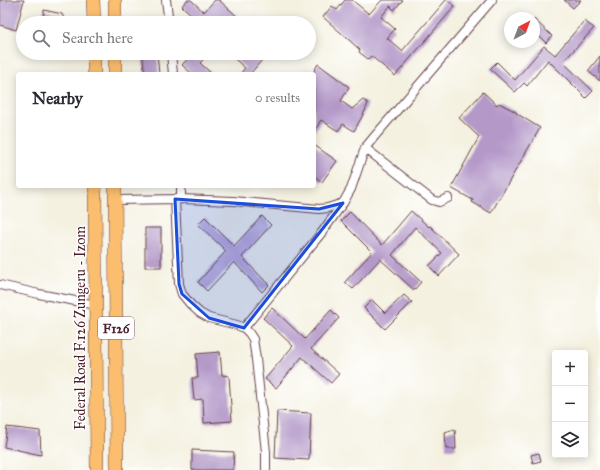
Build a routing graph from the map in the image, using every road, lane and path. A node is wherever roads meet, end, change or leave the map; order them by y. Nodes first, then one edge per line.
1 (93, 0) edge
2 (115, 0) edge
3 (166, 0) edge
4 (492, 0) edge
5 (94, 16) edge
6 (115, 16) edge
7 (168, 16) edge
8 (94, 60) edge
9 (115, 60) edge
10 (172, 60) edge
11 (94, 72) edge
12 (115, 72) edge
13 (173, 72) edge
14 (365, 148) junction
15 (95, 188) edge
16 (115, 188) edge
17 (181, 188) edge
18 (448, 198) dead end
19 (178, 199) junction
20 (115, 200) junction
21 (342, 203) junction
22 (0, 285) edge
23 (96, 305) junction
24 (244, 328) junction
25 (117, 454) junction
26 (97, 456) junction
27 (97, 470) edge
28 (117, 470) edge
29 (266, 470) edge

1 - 5 main road
2 - 6 main road
3 - 7 street
4 - 14 street
8 - 11 main road
9 - 12 main road
10 - 13 street
14 - 18 street
14 - 21 street
15 - 23 main road, Federal Road F.126 Zungeru - Izom / F126
16 - 20 main road, F126
17 - 19 street
19 - 20 street
19 - 21 street
19 - 24 street
20 - 25 main road, F126
21 - 24 street
22 - 23 street
23 - 26 main road, Federal Road F.126 Zungeru - Izom / F126
24 - 29 street
25 - 26 main road
25 - 28 main road, F126
26 - 27 main road, Federal Road F.126 Zungeru - Izom / F126

